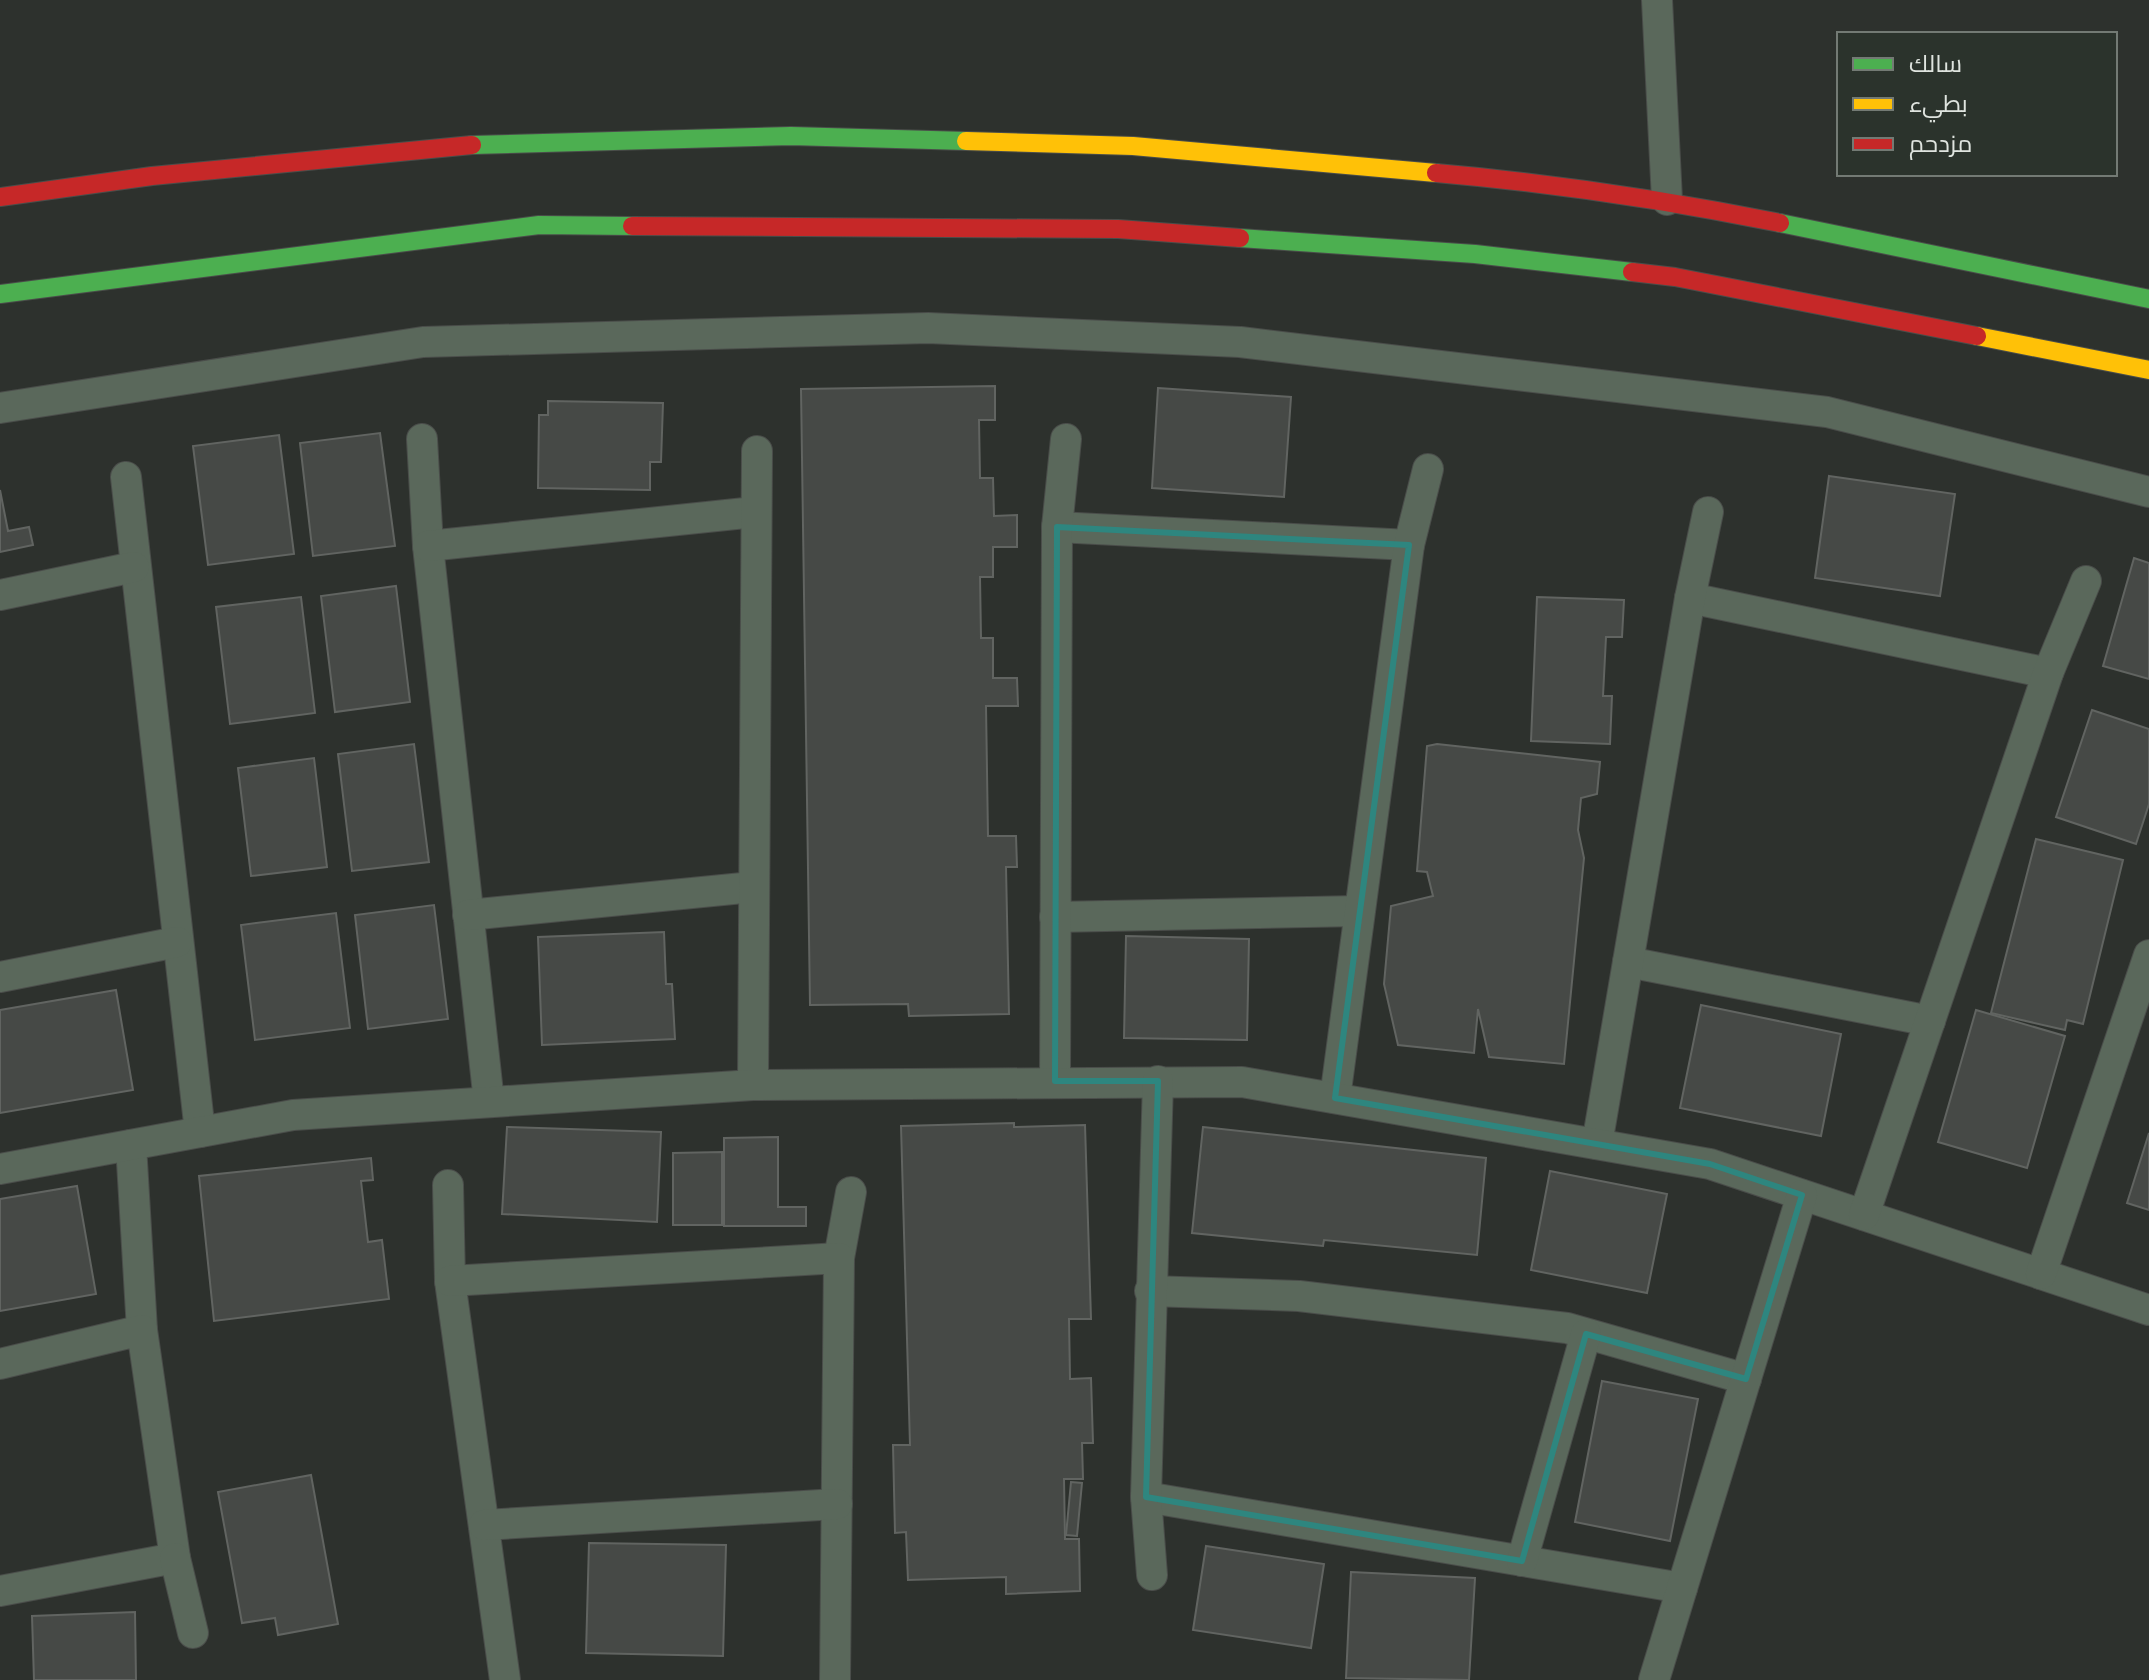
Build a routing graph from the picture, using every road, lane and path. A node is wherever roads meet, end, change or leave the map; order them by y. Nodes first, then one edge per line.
1 (1657, 0) edge
2 (0, 197) edge
3 (1667, 200) junction
4 (0, 294) edge
5 (2149, 299) edge
6 (2149, 370) edge
7 (0, 408) edge
8 (422, 439) dead end
9 (1066, 439) dead end
10 (757, 451) dead end
11 (1428, 469) dead end
12 (126, 477) dead end
13 (2149, 492) edge
14 (755, 512) junction
15 (1708, 512) dead end
16 (1057, 527) junction
17 (1409, 545) junction
18 (428, 546) junction
19 (134, 567) junction
20 (2086, 581) dead end
21 (0, 595) edge
22 (1690, 598) junction
23 (2048, 673) junction
24 (753, 887) junction
25 (1359, 911) junction
26 (468, 915) junction
27 (1055, 917) junction
28 (177, 942) junction
29 (2149, 955) edge
30 (1628, 962) junction
31 (0, 977) edge
32 (1930, 1021) junction
33 (1055, 1081) junction
34 (1158, 1081) junction
35 (753, 1085) junction
36 (1335, 1098) junction
37 (489, 1102) junction
38 (200, 1132) junction
39 (1597, 1144) junction
40 (131, 1145) junction
41 (0, 1169) edge
42 (448, 1185) dead end
43 (851, 1192) dead end
44 (1802, 1195) junction
45 (1864, 1215) junction
46 (839, 1258) junction
47 (2041, 1274) junction
48 (450, 1281) junction
49 (1150, 1291) junction
50 (2149, 1310) edge
51 (142, 1330) junction
52 (1586, 1334) junction
53 (0, 1364) edge
54 (1746, 1379) junction
55 (1146, 1497) junction
56 (837, 1504) junction
57 (484, 1525) junction
58 (175, 1558) junction
59 (1522, 1561) junction
60 (1152, 1575) dead end
61 (1682, 1588) junction
62 (0, 1591) edge
63 (193, 1633) dead end
64 (505, 1680) edge
65 (835, 1680) edge
66 (1654, 1680) edge

1 - 3 street
2 - 3 street
3 - 5 street
4 - 6 street
7 - 13 street
8 - 18 street
9 - 16 street
10 - 14 street
11 - 17 street
12 - 19 street
14 - 18 street
14 - 24 street
15 - 22 street
16 - 17 street
16 - 27 street
17 - 25 street
18 - 26 street
19 - 21 street
19 - 28 street
20 - 23 street
22 - 23 street
22 - 30 street
23 - 32 street
24 - 26 street
24 - 35 street
25 - 27 street
25 - 36 street
26 - 37 street
27 - 33 street
28 - 31 street
28 - 38 street
29 - 47 street
30 - 32 street
30 - 39 street
32 - 45 street
33 - 34 street
33 - 35 street
34 - 36 street
34 - 49 street
35 - 37 street
36 - 39 street
37 - 38 street
38 - 40 street
39 - 44 street
40 - 41 street
40 - 51 street
42 - 48 street
43 - 46 street
44 - 45 street
44 - 54 street
45 - 47 street
46 - 48 street
46 - 56 street
47 - 50 street
48 - 57 street
49 - 52 street
49 - 55 street
51 - 53 street
51 - 58 street
52 - 54 street
52 - 59 street
54 - 61 street
55 - 59 street
55 - 60 street
56 - 57 street
56 - 65 street
57 - 64 street
58 - 62 street
58 - 63 street
59 - 61 street
61 - 66 street

